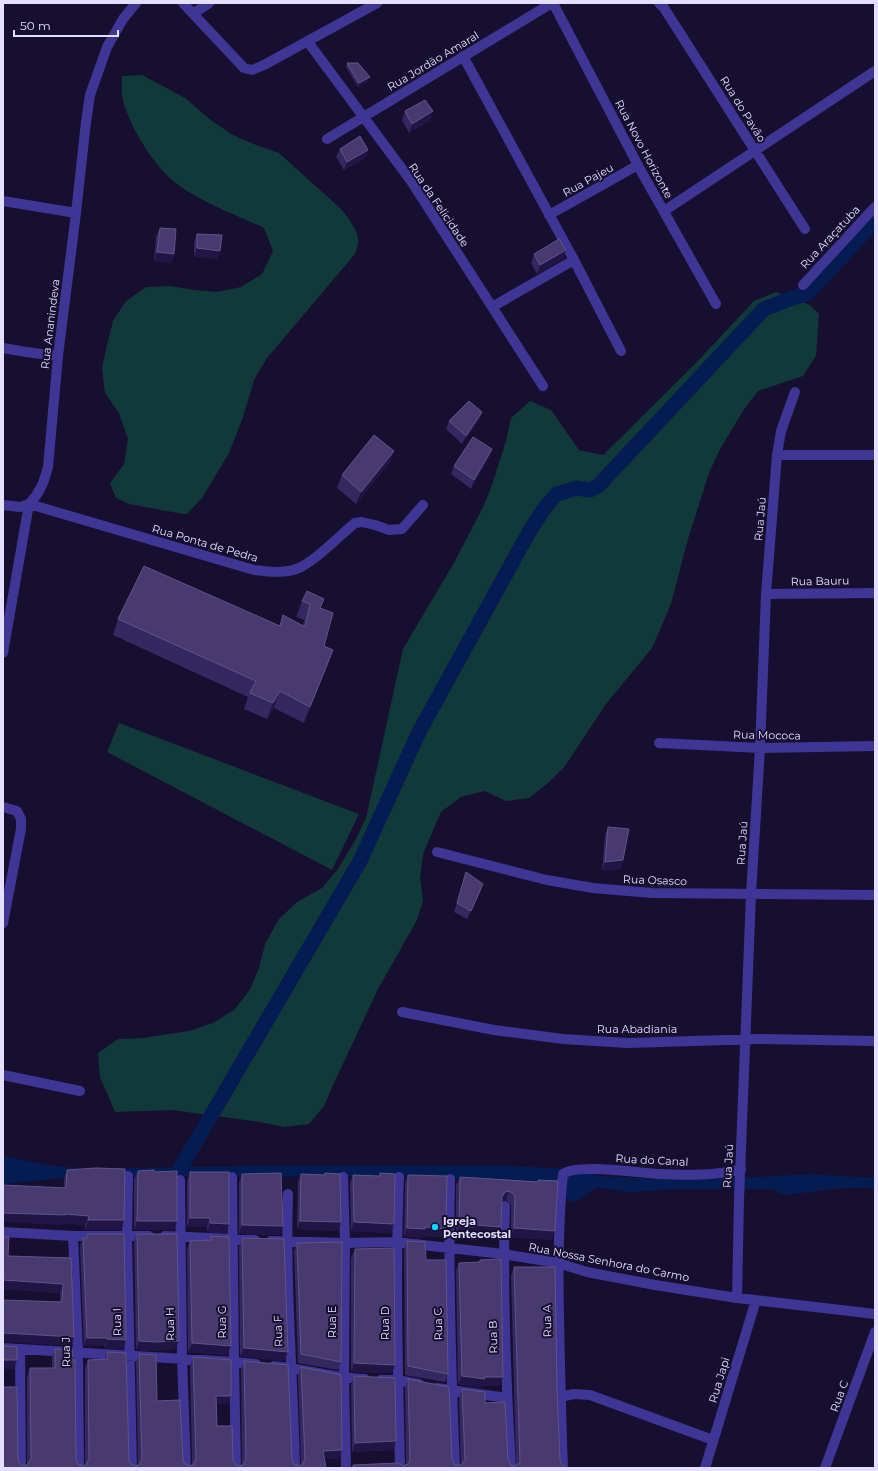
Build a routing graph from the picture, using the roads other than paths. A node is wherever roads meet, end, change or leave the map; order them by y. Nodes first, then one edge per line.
1 (136, 3) edge
2 (183, 3) edge
3 (209, 3) edge
4 (377, 3) edge
5 (552, 3) edge
6 (659, 3) edge
7 (194, 13) junction
8 (308, 42) junction
9 (463, 56) junction
10 (875, 71) edge
11 (363, 118) junction
12 (327, 139) dead end
13 (755, 151) junction
14 (638, 165) junction
15 (3, 201) edge
16 (875, 207) edge
17 (664, 211) junction
18 (76, 213) junction
19 (550, 215) junction
20 (805, 229) dead end
21 (574, 260) junction
22 (803, 284) dead end
23 (716, 304) dead end
24 (492, 307) junction
25 (3, 348) edge
26 (621, 351) dead end
27 (58, 356) junction
28 (543, 386) dead end
29 (795, 392) dead end
30 (777, 455) junction
31 (875, 455) edge
32 (29, 504) junction
33 (3, 505) edge
34 (423, 505) dead end
35 (875, 593) edge
36 (766, 594) junction
37 (3, 653) edge
38 (659, 743) dead end
39 (875, 746) edge
40 (760, 748) junction
41 (3, 807) edge
42 (437, 852) dead end
43 (751, 894) junction
44 (875, 895) edge
45 (3, 923) edge
46 (402, 1012) dead end
47 (745, 1040) junction
48 (875, 1041) edge
49 (3, 1075) edge
50 (80, 1091) dead end
51 (740, 1173) junction
52 (562, 1174) joint
53 (128, 1176) dead end
54 (232, 1177) dead end
55 (343, 1177) dead end
56 (399, 1177) dead end
57 (450, 1178) dead end
58 (180, 1180) dead end
59 (288, 1194) dead end
60 (505, 1206) dead end
61 (3, 1232) edge
62 (73, 1236) junction
63 (127, 1236) junction
64 (180, 1236) junction
65 (233, 1240) junction
66 (286, 1241) junction
67 (396, 1242) junction
68 (344, 1243) junction
69 (448, 1247) junction
70 (503, 1254) junction
71 (558, 1263) junction
72 (737, 1298) junction
73 (756, 1300) junction
74 (875, 1314) edge
75 (875, 1332) edge
76 (3, 1348) edge
77 (20, 1349) junction
78 (78, 1353) junction
79 (130, 1356) junction
80 (182, 1359) junction
81 (234, 1362) junction
82 (291, 1368) junction
83 (344, 1378) junction
84 (397, 1380) junction
85 (452, 1390) junction
86 (560, 1397) junction
87 (507, 1398) junction
88 (713, 1440) junction
89 (21, 1468) edge
90 (79, 1468) edge
91 (132, 1468) edge
92 (186, 1468) edge
93 (236, 1468) edge
94 (294, 1468) edge
95 (346, 1468) edge
96 (400, 1468) edge
97 (455, 1468) edge
98 (511, 1468) edge
99 (563, 1468) edge
100 (705, 1468) edge
101 (825, 1468) edge

1 - 18 street, Rua Ananindeva
2 - 7 street
3 - 7 street
4 - 8 street
5 - 9 street, Rua Jordão Amaral
5 - 14 street, Rua Novo Horizonte
6 - 13 street, Rua do Pavão
7 - 8 street
8 - 11 street, Rua da Felicidade
9 - 11 street, Rua Jordão Amaral
9 - 19 street
10 - 13 street
11 - 12 street, Rua Jordão Amaral
11 - 24 street, Rua da Felicidade
13 - 17 street
13 - 20 street, Rua do Pavão
14 - 17 street, Rua Novo Horizonte
14 - 19 street, Rua Pajeu
15 - 18 street
16 - 22 street, Rua Araçatuba
17 - 23 street, Rua Novo Horizonte
18 - 27 street, Rua Ananindeva
19 - 21 street
21 - 24 street
21 - 26 street
24 - 28 street, Rua da Felicidade
25 - 27 street
27 - 32 street, Rua Ananindeva
29 - 30 street, Rua Jaú
30 - 31 street
30 - 36 street, Rua Jaú
32 - 33 street
32 - 34 street, Rua Ponta de Pedra
32 - 37 street, Rua Ananindeva
35 - 36 street, Rua Bauru
36 - 40 street, Rua Jaú
38 - 40 street, Rua Mococa
39 - 40 street, Rua Mococa
40 - 43 street, Rua Jaú
41 - 45 street
42 - 43 street, Rua Osasco
43 - 44 street, Rua Osasco
43 - 47 street, Rua Jaú
46 - 47 street, Rua Abadiania
47 - 48 street, Rua Abadiania
47 - 51 street, Rua Jaú
49 - 50 street
51 - 52 street, Rua do Canal
51 - 72 street, Rua Jaú
52 - 71 street, Rua A
53 - 63 street, Rua I
54 - 65 street, Rua G
55 - 68 street, Rua E
56 - 67 street, Rua D
57 - 69 street, Rua C
58 - 64 street, Rua H
59 - 66 street, Rua F
60 - 70 street, Rua B
61 - 62 street, Rua Nossa Senhora do Carmo
62 - 63 street, Rua Nossa Senhora do Carmo
62 - 78 street, Rua J
63 - 64 street, Rua Nossa Senhora do Carmo
63 - 79 street, Rua I
64 - 65 street, Rua Nossa Senhora do Carmo
64 - 80 street, Rua H
65 - 66 street, Rua Nossa Senhora do Carmo
65 - 81 street, Rua G
66 - 68 street, Rua Nossa Senhora do Carmo
66 - 82 street, Rua F
67 - 68 street, Rua Nossa Senhora do Carmo
67 - 69 street, Rua Nossa Senhora do Carmo
67 - 84 street, Rua D
68 - 83 street, Rua E
69 - 70 street, Rua Nossa Senhora do Carmo
69 - 85 street, Rua C
70 - 71 street, Rua Nossa Senhora do Carmo
70 - 87 street, Rua B
71 - 72 street, Rua Nossa Senhora do Carmo
71 - 86 street, Rua A
72 - 73 street, Rua Nossa Senhora do Carmo
73 - 74 street, Rua Nossa Senhora do Carmo
73 - 88 street, Rua Japi
75 - 101 street, Rua C
76 - 77 street
77 - 78 street
77 - 89 street
78 - 79 street
78 - 90 street, Rua J
79 - 80 street
79 - 91 street, Rua I
80 - 81 street
80 - 92 street, Rua H
81 - 82 street
81 - 93 street, Rua G
82 - 83 street
82 - 94 street, Rua F
83 - 84 street
83 - 95 street, Rua E
84 - 85 street
84 - 96 street, Rua D
85 - 87 street
85 - 97 street, Rua C
86 - 88 street
86 - 99 street, Rua A
87 - 98 street, Rua B
88 - 100 street, Rua Japi

